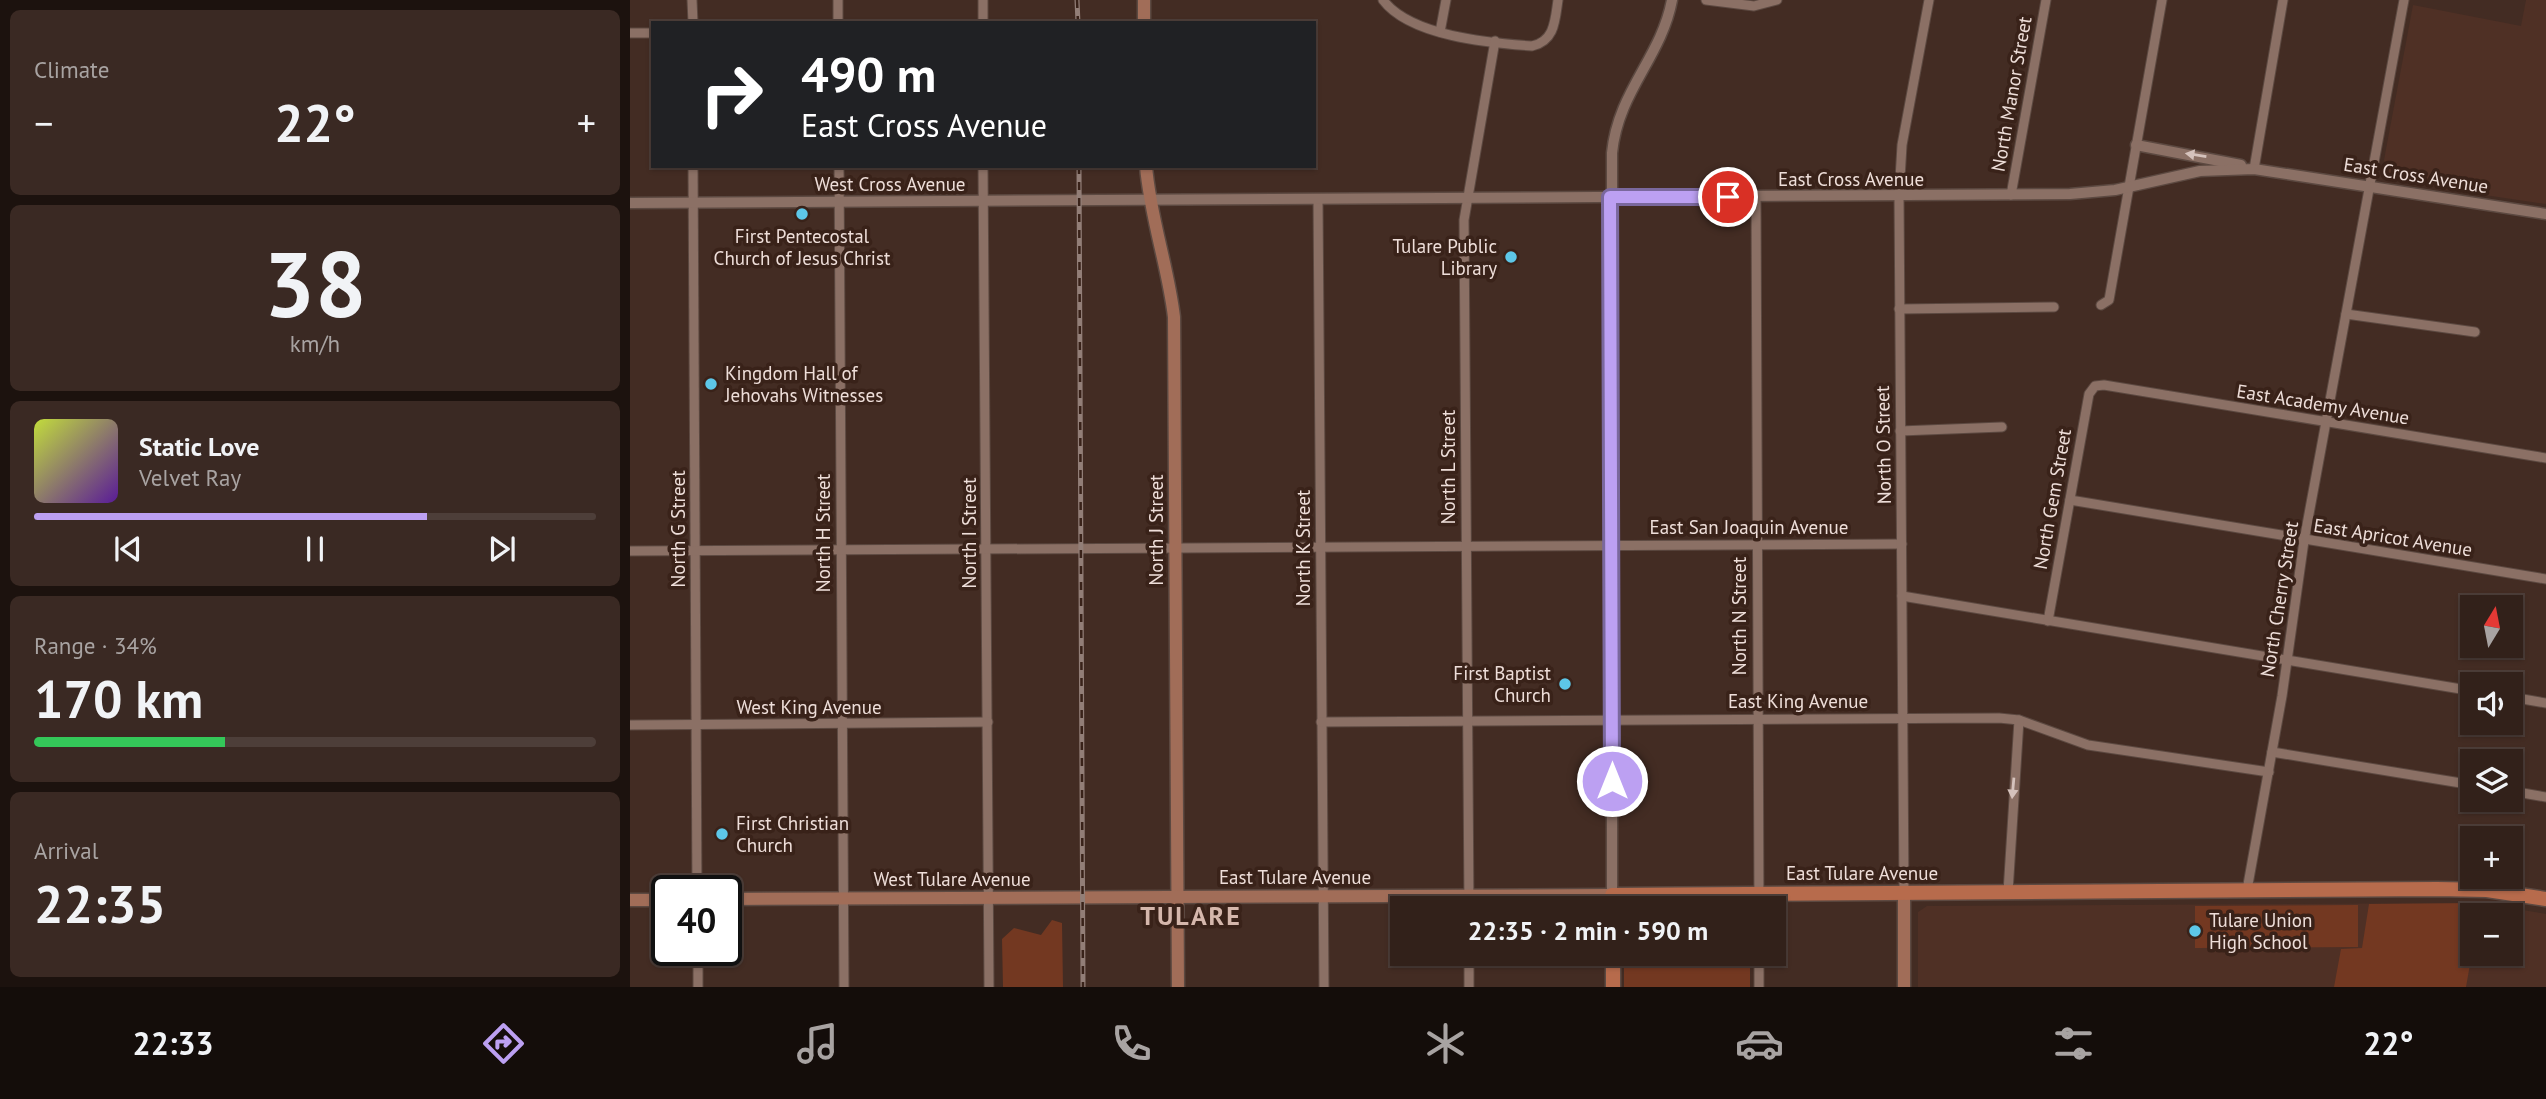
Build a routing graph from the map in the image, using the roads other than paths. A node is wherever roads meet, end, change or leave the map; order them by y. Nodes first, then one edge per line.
1 (692, 0) edge
2 (838, 0) edge
3 (983, 0) edge
4 (1144, 0) edge
5 (1383, 0) edge
6 (1446, 0) edge
7 (1558, 0) edge
8 (1672, 0) edge
9 (1706, 0) edge
10 (1777, 0) edge
11 (1929, 0) edge
12 (2046, 0) edge
13 (2162, 0) edge
14 (2283, 0) edge
15 (2404, 0) edge
16 (692, 21) edge
17 (838, 21) edge
18 (983, 21) edge
19 (1144, 21) edge
20 (1440, 32) junction
21 (630, 33) edge
22 (651, 33) edge
23 (1495, 41) junction
24 (2136, 145) junction
25 (694, 168) edge
26 (839, 168) edge
27 (984, 168) edge
28 (1146, 168) edge
29 (2254, 169) junction
30 (2370, 186) junction
31 (2128, 187) junction
32 (2011, 195) junction
33 (1899, 196) junction
34 (1610, 197) junction
35 (1756, 197) junction
36 (1150, 199) junction
37 (1466, 199) junction
38 (1318, 200) junction
39 (839, 201) junction
40 (984, 201) junction
41 (694, 202) junction
42 (630, 203) edge
43 (2546, 214) edge
44 (2101, 305) dead end
45 (2054, 307) dead end
46 (1899, 309) junction
47 (2346, 314) junction
48 (2475, 332) dead end
49 (2095, 386) joint
50 (2326, 422) junction
51 (2002, 427) dead end
52 (1900, 431) junction
53 (2546, 458) edge
54 (2070, 500) junction
55 (2304, 541) junction
56 (1902, 544) junction
57 (1611, 545) junction
58 (1757, 545) junction
59 (1465, 547) junction
60 (1176, 548) junction
61 (1320, 548) junction
62 (696, 550) junction
63 (841, 550) junction
64 (987, 550) junction
65 (630, 551) edge
66 (2546, 579) edge
67 (1902, 596) junction
68 (2048, 621) junction
69 (2286, 660) junction
70 (2460, 689) edge
71 (2523, 699) edge
72 (2546, 703) edge
73 (1903, 718) junction
74 (1757, 719) junction
75 (1612, 720) junction
76 (2019, 720) junction
77 (1467, 721) junction
78 (988, 722) junction
79 (1321, 722) junction
80 (842, 724) junction
81 (697, 725) junction
82 (630, 726) edge
83 (2272, 752) junction
84 (2269, 772) junction
85 (2460, 783) edge
86 (2523, 794) edge
87 (2546, 797) edge
88 (697, 875) edge
89 (2247, 890) junction
90 (2008, 892) junction
91 (1904, 893) junction
92 (1469, 896) edge
93 (1612, 896) edge
94 (1759, 896) edge
95 (1177, 897) junction
96 (1324, 897) junction
97 (742, 899) edge
98 (843, 899) junction
99 (989, 899) junction
100 (1390, 899) edge
101 (2546, 899) edge
102 (630, 900) edge
103 (651, 900) edge
104 (1786, 900) edge
105 (698, 966) edge
106 (1469, 966) edge
107 (1613, 966) edge
108 (1759, 966) edge
109 (698, 987) edge
110 (844, 987) edge
111 (989, 987) edge
112 (1178, 987) edge
113 (1324, 987) edge
114 (1469, 987) edge
115 (1613, 987) edge
116 (1759, 987) edge
117 (1904, 987) edge

1 - 16 street
2 - 17 street
3 - 18 street
4 - 19 main road
5 - 20 street
6 - 20 street
7 - 23 street
8 - 34 street
9 - 10 street
11 - 33 street, North O Street
12 - 32 street, North Manor Street
13 - 24 street
14 - 29 street
15 - 30 street, North Cherry Street
20 - 23 street
21 - 22 street
23 - 37 street, North L Street
29 -> 24 street
24 - 31 street
25 - 41 street, North G Street
26 - 39 street, North H Street
27 - 40 street, North I Street
28 - 36 main road, North J Street
29 - 30 street, East Cross Avenue
29 - 31 street, East Cross Avenue
30 - 43 street, East Cross Avenue
30 - 47 street, North Cherry Street
31 - 32 street, East Cross Avenue
31 - 44 street
32 - 33 street, East Cross Avenue
33 - 35 street, East Cross Avenue
33 - 46 street, North O Street
34 - 35 street, East Cross Avenue
34 - 37 street, East Cross Avenue
34 - 57 street
35 - 58 street, North N Street
36 - 38 street, East Cross Avenue
36 - 40 street, West Cross Avenue
36 - 60 main road, North J Street
37 - 38 street, East Cross Avenue
37 - 59 street, North L Street
38 - 61 street, North K Street
39 - 40 street, West Cross Avenue
39 - 41 street, West Cross Avenue
39 - 63 street, North H Street
40 - 64 street, North I Street
41 - 42 street, West Cross Avenue
41 - 62 street, North G Street
45 - 46 street
46 - 52 street, North O Street
47 - 48 street
47 - 50 street, North Cherry Street
49 - 50 street, East Academy Avenue
49 - 54 street, North Gem Street
50 - 53 street, East Academy Avenue
50 - 55 street, North Cherry Street
51 - 52 street
52 - 56 street, North O Street
54 - 55 street, East Apricot Avenue
54 - 68 street, North Gem Street
55 - 66 street, East Apricot Avenue
55 - 69 street, North Cherry Street
56 - 58 street, East San Joaquin Avenue
56 - 67 street, North O Street
57 - 58 street, East San Joaquin Avenue
57 - 59 street, East San Joaquin Avenue
57 - 75 street
58 - 74 street, North N Street
59 - 61 street, East San Joaquin Avenue
59 - 77 street, North L Street
60 - 61 street, East San Joaquin Avenue
60 - 64 street, East San Joaquin Avenue
60 - 95 main road, North J Street
61 - 79 street, North K Street
62 - 63 street, East San Joaquin Avenue
62 - 65 street, East San Joaquin Avenue
62 - 81 street, North G Street
63 - 64 street, East San Joaquin Avenue
63 - 80 street, North H Street
64 - 78 street, North I Street
67 - 68 street
67 - 73 street, North O Street
68 - 69 street
69 - 70 street
69 - 83 street, North Cherry Street
71 - 72 street
73 - 74 street, East King Avenue
73 - 76 street, East King Avenue
73 - 91 street, North O Street
74 - 75 street, East King Avenue
74 - 94 street, North N Street
75 - 77 street, East King Avenue
75 - 93 street
76 - 84 street, East King Avenue
76 -> 90 street
77 - 79 street, East King Avenue
77 - 92 street, North L Street
78 - 80 street, West King Avenue
78 - 99 street, North I Street
79 - 96 street, North K Street
80 - 81 street, West King Avenue
80 - 98 street, North H Street
81 - 82 street, West King Avenue
81 - 88 street, North G Street
83 - 84 street, North Cherry Street
83 - 85 street
84 - 89 street, North Cherry Street
86 - 87 street
89 - 90 main road, East Tulare Avenue
89 - 101 main road, East Tulare Avenue
90 - 91 main road, East Tulare Avenue
91 - 104 main road, East Tulare Avenue
91 - 117 main road
95 - 96 main road, East Tulare Avenue
95 - 99 main road, West Tulare Avenue
95 - 112 main road, North J Street
96 - 100 main road, East Tulare Avenue
96 - 113 street, North K Street
97 - 98 main road, West Tulare Avenue
98 - 99 main road, West Tulare Avenue
98 - 110 street, North H Street
99 - 111 street, North I Street
102 - 103 main road
105 - 109 street
106 - 114 street
107 - 115 main road
108 - 116 street

